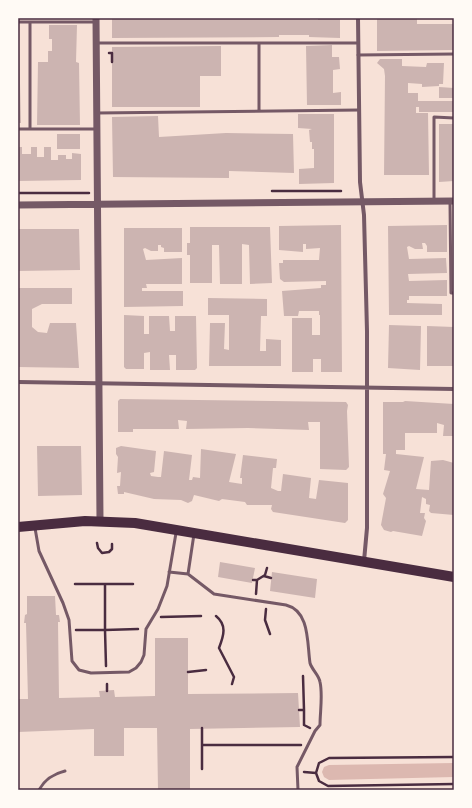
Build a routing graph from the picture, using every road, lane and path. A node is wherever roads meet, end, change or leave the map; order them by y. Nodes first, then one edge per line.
1 (358, 18) edge
2 (96, 20) edge
3 (18, 22) edge
4 (30, 22) junction
5 (96, 43) junction
6 (258, 43) junction
7 (358, 43) junction
8 (110, 53) dead end
9 (358, 54) junction
10 (454, 54) edge
11 (112, 62) dead end
12 (259, 110) junction
13 (359, 110) junction
14 (96, 112) junction
15 (454, 118) edge
16 (18, 129) edge
17 (30, 129) junction
18 (97, 129) junction
19 (18, 193) edge
20 (83, 193) dead end
21 (434, 201) junction
22 (452, 201) edge
23 (362, 202) junction
24 (98, 204) junction
25 (18, 205) edge
26 (454, 293) edge
27 (18, 382) edge
28 (100, 384) junction
29 (366, 388) junction
30 (454, 389) edge
31 (100, 520) junction
32 (34, 525) junction
33 (18, 527) edge
34 (176, 529) junction
35 (194, 532) junction
36 (97, 543) dead end
37 (112, 544) dead end
38 (364, 561) junction
39 (267, 568) dead end
40 (170, 572) junction
41 (188, 574) junction
42 (264, 576) junction
43 (454, 577) edge
44 (271, 578) dead end
45 (253, 580) dead end
46 (257, 580) junction
47 (75, 584) dead end
48 (105, 584) junction
49 (133, 584) dead end
50 (256, 591) dead end
51 (266, 609) dead end
52 (201, 616) dead end
53 (216, 616) dead end
54 (158, 618) dead end
55 (75, 626) dead end
56 (75, 630) junction
57 (106, 630) junction
58 (139, 634) dead end
59 (270, 634) dead end
60 (75, 637) dead end
61 (99, 666) dead end
62 (106, 666) junction
63 (112, 666) dead end
64 (206, 670) dead end
65 (188, 672) dead end
66 (303, 676) dead end
67 (107, 684) dead end
68 (232, 684) dead end
69 (107, 691) dead end
70 (299, 710) dead end
71 (304, 710) junction
72 (304, 724) dead end
73 (202, 728) dead end
74 (300, 744) dead end
75 (202, 745) junction
76 (454, 757) edge
77 (202, 769) dead end
78 (65, 771) dead end
79 (305, 772) dead end
80 (316, 772) junction
81 (454, 784) edge
82 (39, 790) edge
83 (298, 790) edge

1 - 7 street
2 - 4 lane
2 - 5 street
3 - 4 lane
4 - 17 lane
5 - 6 lane
5 - 14 street
6 - 7 lane
6 - 12 lane
7 - 9 street
8 - 11 path
9 - 10 lane
9 - 13 street
12 - 13 lane
12 - 14 lane
13 - 23 street
14 - 18 street
15 - 21 lane
16 - 17 lane
17 - 18 lane
18 - 24 street
19 - 20 path
21 - 22 street
21 - 23 street
22 - 26 lane
23 - 24 street
23 - 29 street
24 - 25 street
24 - 28 street
27 - 28 street
28 - 29 street
28 - 31 street
29 - 30 street
29 - 38 street
31 - 32 main road
31 - 34 main road
32 - 33 main road
32 - 40 lane
34 - 35 main road
34 - 40 lane
35 - 38 main road
35 - 41 lane
36 - 37 path
38 - 43 main road
39 - 42 path
40 - 41 lane
41 - 83 lane
42 - 44 path
42 - 46 path
45 - 46 path
46 - 50 path
47 - 48 path
48 - 49 path
48 - 57 path
51 - 59 path
52 - 54 path
53 - 68 path
55 - 56 path
56 - 57 path
56 - 60 path
57 - 58 path
57 - 62 path
61 - 62 path
62 - 63 path
64 - 65 path
66 - 71 path
67 - 69 path
70 - 71 path
71 - 72 path
73 - 75 path
74 - 75 path
75 - 77 path
76 - 80 path
78 - 82 lane
79 - 80 path
80 - 81 path

